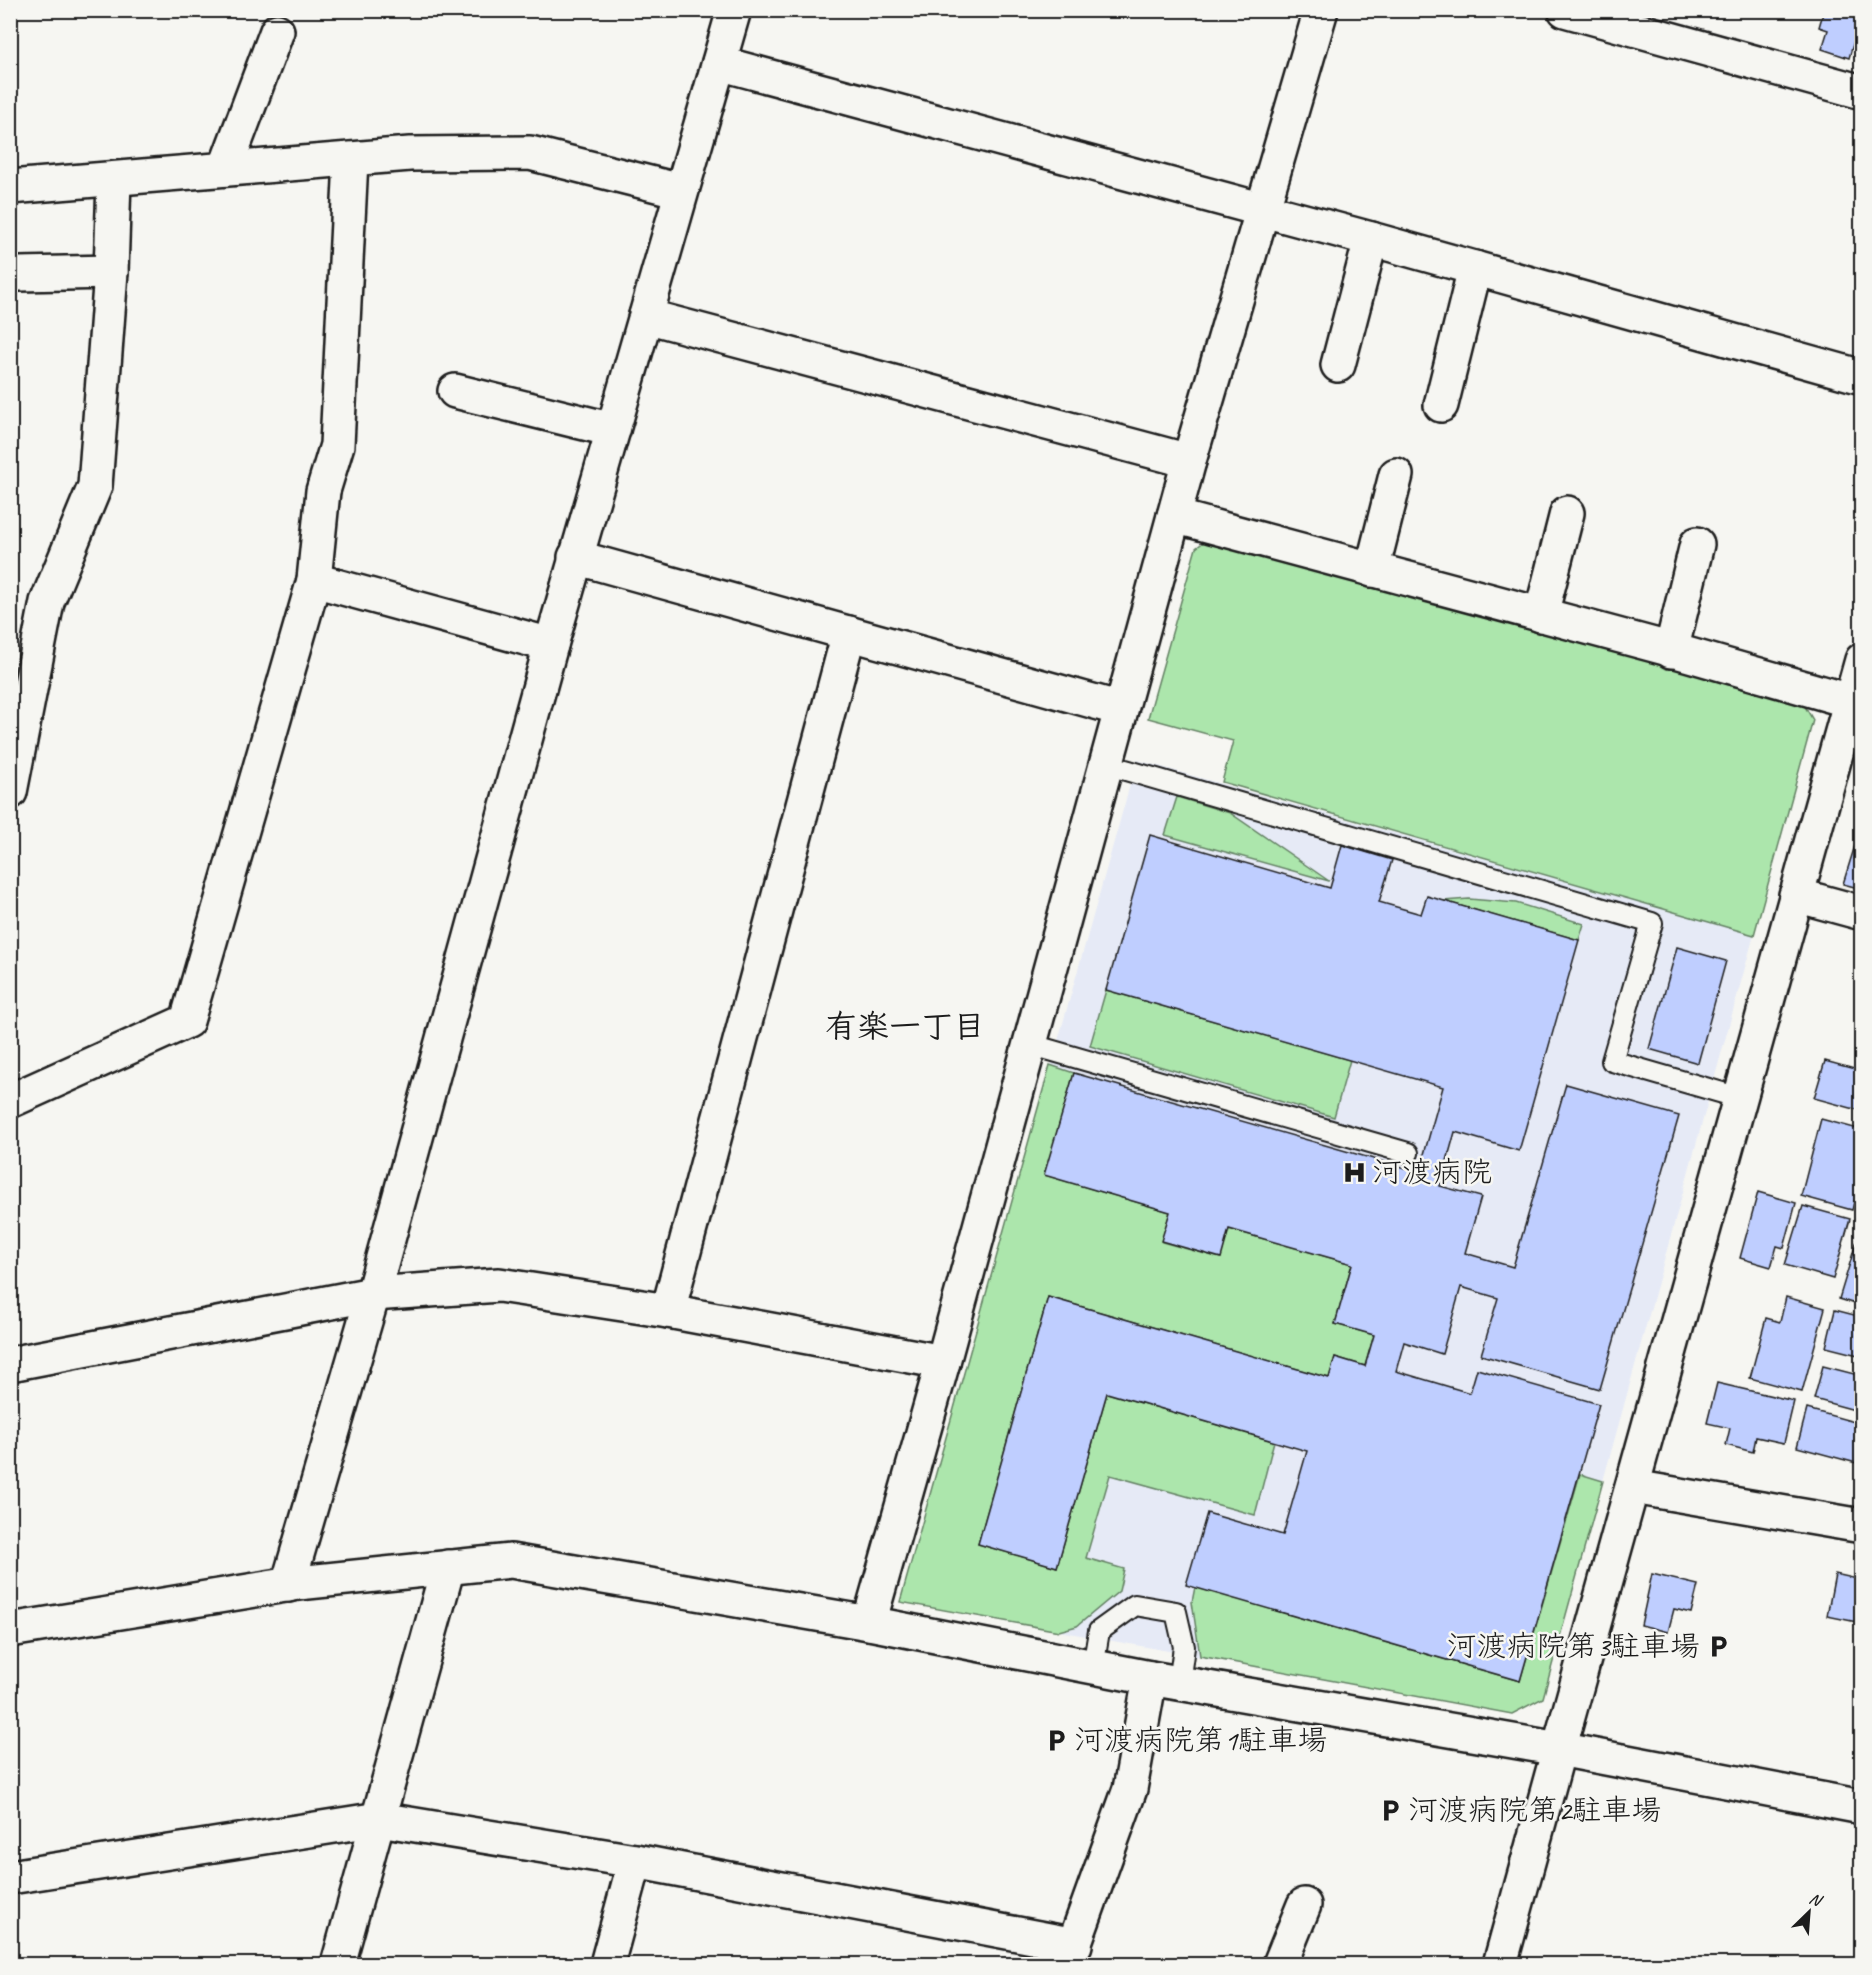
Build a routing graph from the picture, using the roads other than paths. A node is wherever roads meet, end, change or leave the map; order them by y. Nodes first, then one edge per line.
1 (734, 10) edge
2 (1321, 10) edge
3 (1565, 10) edge
4 (277, 31) dead end
5 (719, 63) junction
6 (1862, 92) edge
7 (351, 160) junction
8 (225, 169) junction
9 (114, 180) junction
10 (10, 187) edge
11 (681, 191) junction
12 (1264, 210) junction
13 (1371, 239) junction
14 (1475, 268) junction
15 (111, 272) junction
16 (20, 273) dead end
17 (646, 316) junction
18 (1338, 365) dead end
19 (1862, 377) edge
20 (455, 392) dead end
21 (1441, 405) dead end
22 (613, 430) junction
23 (1189, 461) junction
24 (1396, 475) dead end
25 (1568, 513) dead end
26 (1174, 516) junction
27 (1697, 544) dead end
28 (576, 557) junction
29 (1372, 570) junction
30 (314, 580) junction
31 (1541, 615) junction
32 (849, 633) junction
33 (551, 645) junction
34 (1671, 651) junction
35 (1862, 660) edge
36 (1850, 701) junction
37 (1121, 709) junction
38 (1106, 764) junction
39 (10, 792) edge
40 (1796, 895) junction
41 (1862, 913) edge
42 (1029, 1044) junction
43 (1740, 1098) junction
44 (10, 1101) edge
45 (1408, 1153) dead end
46 (374, 1294) junction
47 (668, 1311) junction
48 (943, 1362) junction
49 (10, 1364) edge
50 (1633, 1487) junction
51 (1862, 1526) edge
52 (447, 1567) junction
53 (288, 1585) junction
54 (869, 1623) junction
55 (10, 1630) edge
56 (1093, 1667) junction
57 (1165, 1681) junction
58 (1558, 1749) junction
59 (1862, 1807) edge
60 (378, 1819) junction
61 (635, 1861) junction
62 (10, 1877) edge
63 (1304, 1905) dead end
64 (1071, 1955) edge
65 (338, 1965) edge
66 (607, 1965) edge
67 (1280, 1965) edge
68 (1500, 1965) edge

1 - 5 street
2 - 12 street
3 - 6 street
4 - 8 street
5 - 11 street
5 - 12 street
7 - 8 street
7 - 11 street
7 - 30 street
8 - 9 street
9 - 10 street
9 - 15 street
11 - 17 street
12 - 13 street
12 - 23 street
13 - 14 street
13 - 18 street
14 - 19 street
14 - 21 street
15 - 16 street
15 - 39 street
17 - 22 street
17 - 23 street
20 - 22 street
22 - 28 street
23 - 26 street
24 - 29 street
25 - 31 street
26 - 29 street
26 - 37 street
27 - 34 street
28 - 32 street
28 - 33 street
29 - 31 street
30 - 33 street
30 - 44 street
31 - 34 street
32 - 37 street
32 - 47 street
33 - 46 street
34 - 36 street
35 - 36 street
36 - 40 street
37 - 38 street
38 - 42 street
38 - 43 lane
40 - 41 street
40 - 43 street
42 - 45 lane
42 - 48 street
43 - 50 street
46 - 47 street
46 - 49 street
46 - 53 street
47 - 48 street
48 - 54 street
50 - 51 street
50 - 58 street
52 - 53 street
52 - 54 street
52 - 60 street
53 - 55 street
54 - 56 street
56 - 57 street
56 - 57 lane
57 - 58 street
57 - 64 street
58 - 59 street
58 - 68 street
60 - 61 street
60 - 62 street
60 - 65 street
61 - 64 street
61 - 66 street
63 - 67 street

